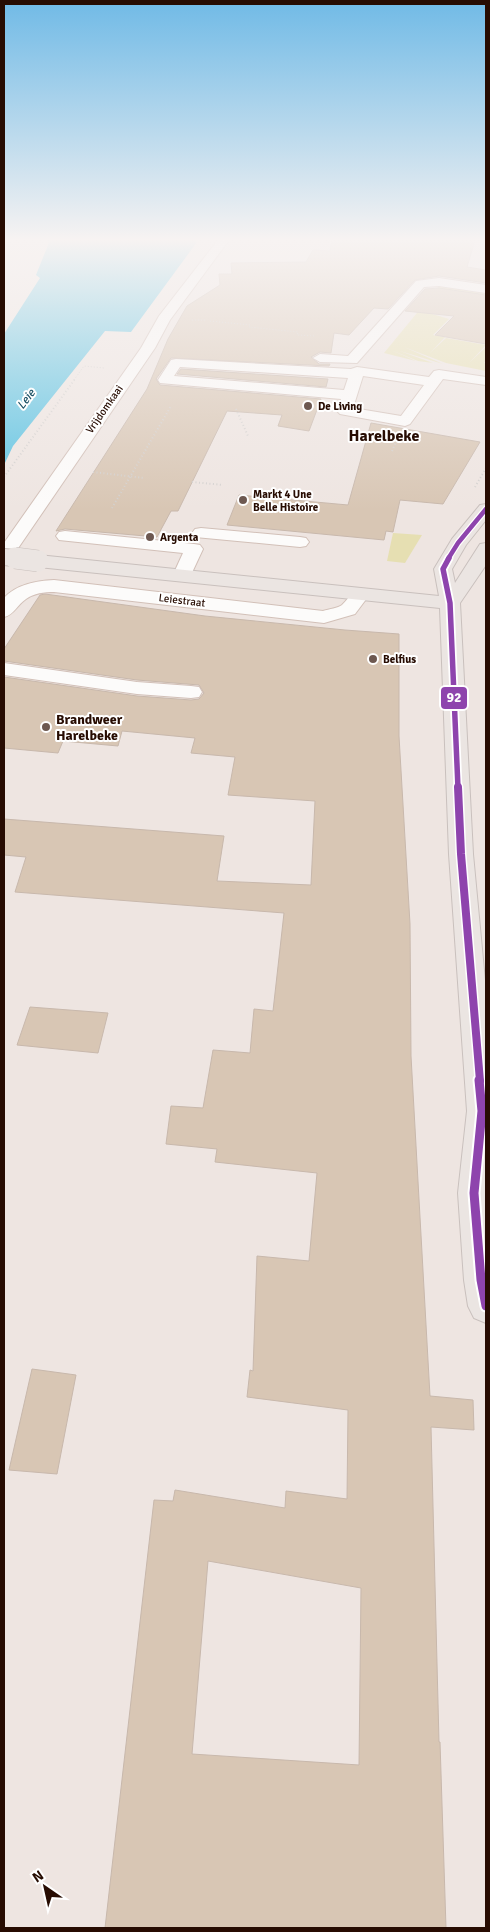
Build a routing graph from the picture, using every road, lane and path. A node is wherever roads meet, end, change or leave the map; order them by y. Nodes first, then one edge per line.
1 (158, 330) edge
2 (280, 330) edge
3 (379, 330) edge
4 (317, 336) dead end
5 (146, 350) junction
6 (104, 368) dead end
7 (356, 374) junction
8 (433, 382) junction
9 (486, 382) edge
10 (350, 395) junction
11 (171, 406) dead end
12 (236, 410) dead end
13 (248, 436) dead end
14 (93, 472) dead end
15 (131, 476) junction
16 (4, 477) edge
17 (144, 478) dead end
18 (192, 482) dead end
19 (223, 485) dead end
20 (112, 508) dead end
21 (486, 509) edge
22 (201, 532) dead end
23 (65, 536) dead end
24 (300, 542) dead end
25 (486, 548) edge
26 (4, 556) edge
27 (182, 575) junction
28 (356, 599) junction
29 (450, 604) junction
30 (4, 611) edge
31 (4, 669) edge
32 (191, 692) dead end
33 (483, 1095) edge
34 (486, 1306) edge

1 - 5 street, Vrijdomkaai
2 - 4 path
3 - 5 street
5 - 26 street, Vrijdomkaai
6 - 16 path, Vrijdomkaai
7 - 8 street
7 - 10 street
7 - 10 street
8 - 9 street
8 - 10 street
11 - 15 path
12 - 13 path
14 - 15 path
15 - 17 path
15 - 20 path
18 - 19 path
21 - 29 main road
22 - 24 street
23 - 27 street
25 - 29 main road
26 - 27 main road, Leiestraat, bridge
27 - 28 main road, Leiestraat
28 - 29 main road, Leiestraat
28 - 30 street, Leiestraat
29 - 33 main road
31 - 32 street
33 - 34 main road

